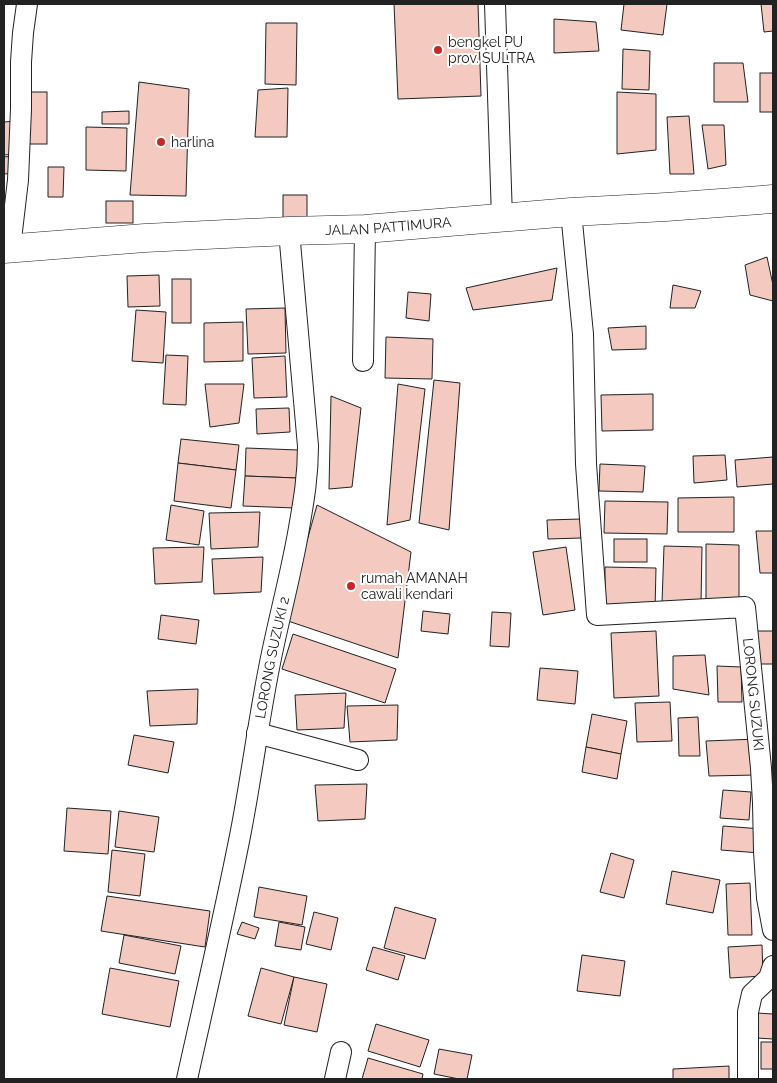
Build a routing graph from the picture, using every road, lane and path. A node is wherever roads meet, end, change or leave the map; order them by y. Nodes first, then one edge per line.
1 (28, 4) edge
2 (495, 4) edge
3 (773, 199) edge
4 (571, 212) junction
5 (502, 218) junction
6 (365, 230) junction
7 (289, 231) junction
8 (7, 249) edge
9 (363, 361) dead end
10 (257, 733) junction
11 (358, 760) dead end
12 (773, 930) edge
13 (773, 966) edge
14 (341, 1052) dead end
15 (186, 1079) edge
16 (335, 1079) edge
17 (748, 1079) edge

1 - 8 street
2 - 5 street
3 - 4 highway, JALAN PATTIMURA
4 - 5 highway, JALAN PATTIMURA
4 - 12 street, LORONG SUZUKI
5 - 6 highway, JALAN PATTIMURA
6 - 7 highway, JALAN PATTIMURA
6 - 9 street
7 - 8 highway, JALAN PATTIMURA
7 - 10 street, LORONG SUZUKI 2
10 - 11 street
10 - 15 street, LORONG SUZUKI 2
13 - 17 street
14 - 16 street

